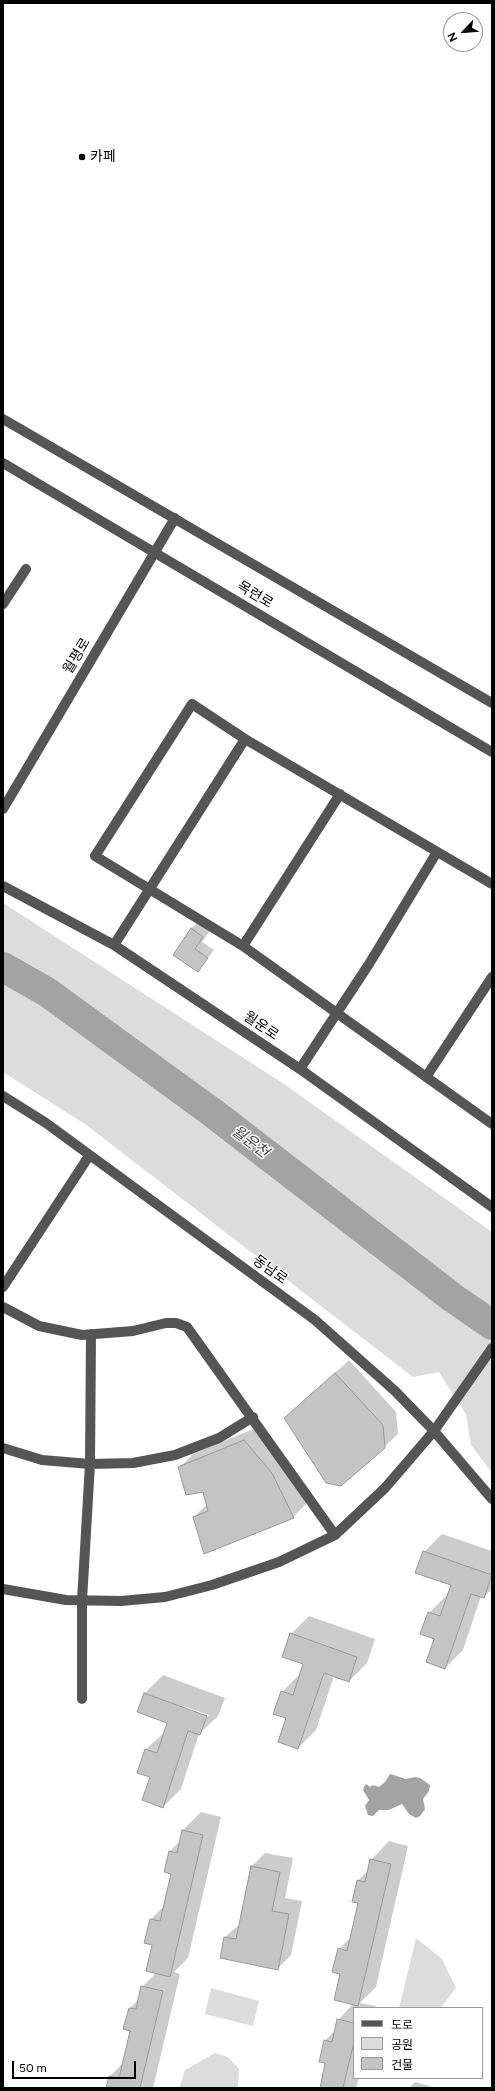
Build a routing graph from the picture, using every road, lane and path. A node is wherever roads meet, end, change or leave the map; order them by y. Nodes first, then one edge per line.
1 (3, 419) edge
2 (3, 463) edge
3 (175, 518) junction
4 (155, 552) junction
5 (26, 569) dead end
6 (6, 593) edge
7 (3, 604) edge
8 (492, 703) edge
9 (245, 739) junction
10 (492, 752) edge
11 (340, 794) junction
12 (3, 809) edge
13 (437, 852) junction
14 (492, 884) edge
15 (3, 886) edge
16 (151, 888) junction
17 (114, 945) junction
18 (243, 946) junction
19 (492, 977) edge
20 (338, 1012) junction
21 (300, 1069) junction
22 (426, 1077) junction
23 (3, 1096) edge
24 (492, 1124) edge
25 (89, 1156) junction
26 (492, 1207) edge
27 (3, 1287) edge
28 (3, 1307) edge
29 (91, 1334) junction
30 (492, 1348) edge
31 (253, 1417) junction
32 (434, 1430) junction
33 (3, 1448) edge
34 (90, 1464) junction
35 (492, 1499) edge
36 (336, 1536) junction
37 (3, 1589) edge
38 (82, 1600) junction
39 (82, 1699) dead end

1 - 3 street, 목련로
2 - 4 street, 목련로
3 - 4 street, 월평로
3 - 8 street, 목련로
4 - 10 street, 목련로
4 - 12 street, 월평로
5 - 6 street
6 - 7 street
9 - 11 street
9 - 16 street
9 - 16 street
11 - 13 street
11 - 18 street
13 - 14 street
13 - 20 street
15 - 17 street, 월운로
16 - 17 street
16 - 18 street
17 - 21 street, 월운로
18 - 20 street
19 - 22 street
20 - 21 street
20 - 22 street
21 - 26 street, 월운로
22 - 24 street
23 - 25 street, 동남로
25 - 27 street
25 - 32 street, 동남로
28 - 29 street
29 - 31 street
29 - 34 street
30 - 32 street
31 - 34 street
31 - 36 street
32 - 35 street, 동남로
32 - 36 street
33 - 34 street
34 - 38 street
36 - 38 street
37 - 38 street
38 - 39 street

